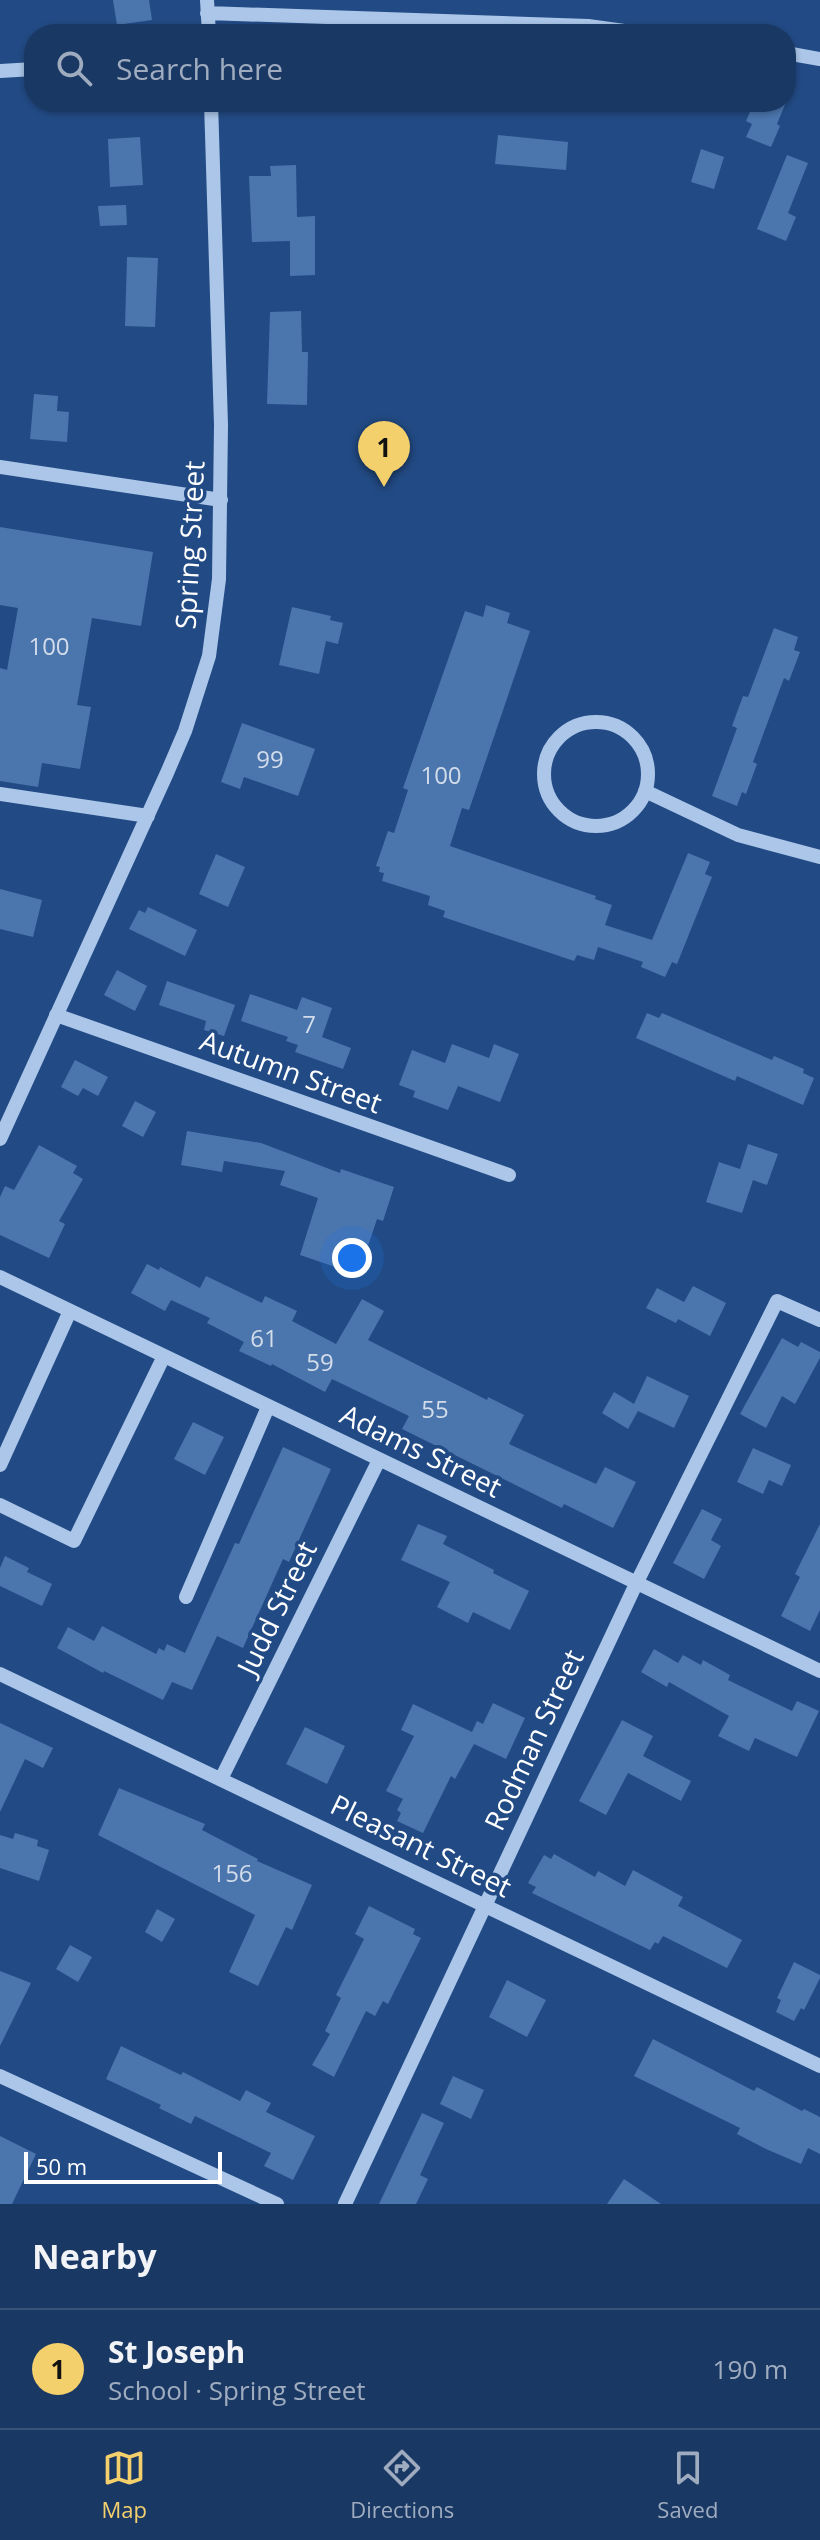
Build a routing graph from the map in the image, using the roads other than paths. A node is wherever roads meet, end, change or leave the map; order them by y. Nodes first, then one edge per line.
1 (207, 6) edge
2 (550, 24) edge
3 (796, 55) edge
4 (820, 59) edge
5 (24, 70) edge
6 (0, 71) edge
7 (211, 112) edge
8 (0, 467) edge
9 (221, 500) junction
10 (645, 791) junction
11 (0, 794) edge
12 (148, 816) junction
13 (820, 857) edge
14 (56, 1015) junction
15 (0, 1139) edge
16 (509, 1175) dead end
17 (0, 1277) edge
18 (70, 1311) junction
19 (820, 1320) edge
20 (164, 1356) junction
21 (268, 1407) junction
22 (379, 1460) junction
23 (0, 1465) edge
24 (0, 1505) edge
25 (636, 1584) junction
26 (186, 1597) dead end
27 (820, 1671) edge
28 (0, 1674) edge
29 (221, 1779) junction
30 (485, 1905) junction
31 (820, 2066) edge
32 (0, 2076) edge
33 (277, 2204) edge
34 (345, 2204) edge

1 - 2 street
3 - 4 street
5 - 6 street
7 - 9 street, Spring Street
8 - 9 street
9 - 12 street, Spring Street
10 - 10 street
10 - 13 street
11 - 12 street
12 - 14 street, Spring Street
14 - 15 street, Spring Street
14 - 16 street, Autumn Street
17 - 18 street, Adams Street
18 - 20 street, Adams Street
18 - 23 street
19 - 25 street, Rodman Street
20 - 21 street, Adams Street
20 - 24 street
21 - 22 street, Adams Street
21 - 26 street
22 - 25 street, Adams Street
22 - 29 street, Judd Street
25 - 27 street, Adams Street
25 - 30 street, Rodman Street
28 - 29 street, Pleasant Street
29 - 30 street, Pleasant Street
30 - 31 street, Pleasant Street
30 - 34 street, Rodman Street
32 - 33 street

